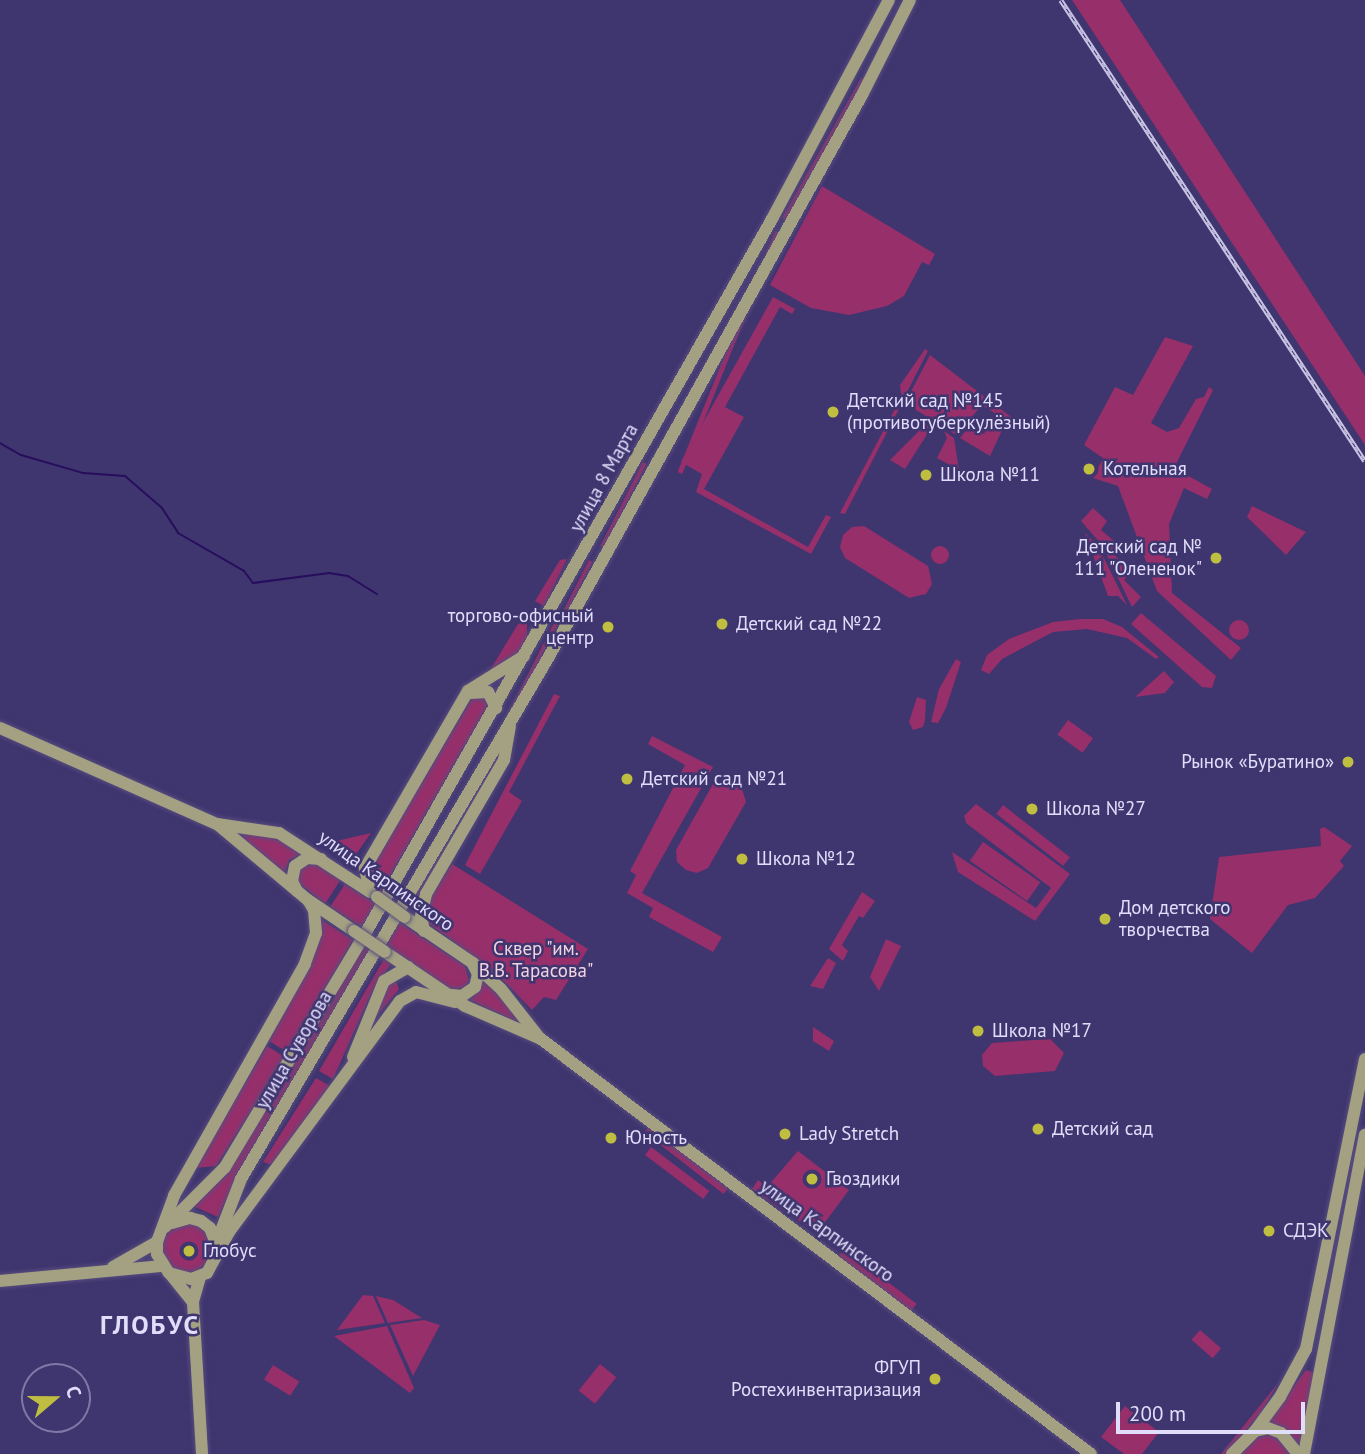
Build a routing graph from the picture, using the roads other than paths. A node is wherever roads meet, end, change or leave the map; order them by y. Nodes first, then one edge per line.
1 (889, 0) edge
2 (910, 0) edge
3 (862, 54) junction
4 (877, 65) junction
5 (586, 550) junction
6 (602, 560) junction
7 (527, 654) junction
8 (466, 695) junction
9 (496, 708) junction
10 (511, 720) junction
11 (0, 728) edge
12 (217, 824) junction
13 (325, 860) junction
14 (365, 869) junction
15 (346, 875) junction
16 (415, 884) joint
17 (297, 891) junction
18 (373, 895) junction
19 (308, 900) junction
20 (424, 931) junction
21 (360, 933) junction
22 (473, 963) junction
23 (408, 967) junction
24 (451, 995) junction
25 (465, 1006) junction
26 (541, 1039) junction
27 (1365, 1059) edge
28 (345, 1075) junction
29 (1365, 1135) edge
30 (165, 1227) junction
31 (157, 1242) junction
32 (217, 1246) junction
33 (112, 1267) junction
34 (166, 1270) junction
35 (200, 1277) junction
36 (0, 1282) edge
37 (193, 1302) junction
38 (1255, 1431) junction
39 (202, 1454) edge
40 (1091, 1454) edge
41 (1232, 1454) edge
42 (1298, 1454) edge
43 (1304, 1454) edge

1 - 3 main road, улица 8 Марта
2 - 4 main road, улица 8 Марта
3 - 4 main road
3 - 5 main road, улица 8 Марта
4 - 6 main road, улица 8 Марта
5 - 6 main road
5 - 7 main road, улица 8 Марта
6 - 10 main road, улица 8 Марта
7 - 8 main road
7 - 9 main road, улица 8 Марта
8 - 9 main road
8 - 14 main road
9 - 21 main road, улица 8 Марта
10 - 16 main road, улица 8 Марта
10 - 20 main road
11 - 12 main road, улица Карпинского
12 - 13 main road, улица Карпинского
12 - 17 main road, улица Карпинского
13 - 15 main road, улица Карпинского
13 - 17 main road
14 - 15 main road
14 - 18 main road
15 - 18 main road, улица Карпинского
16 - 32 main road, улица Суворова
17 - 19 main road, улица Карпинского
18 - 20 main road, улица Карпинского, bridge
19 - 21 main road, улица Карпинского
19 - 30 main road
20 - 22 main road, улица Карпинского
21 - 23 main road, улица Карпинского, bridge
21 - 30 main road, улица Суворова
22 - 24 main road
22 - 26 main road, улица Карпинского
23 - 24 main road, улица Карпинского
23 - 28 main road
24 - 25 main road, улица Карпинского
25 - 26 main road, улица Карпинского
25 - 28 main road
26 - 40 main road, улица Карпинского
27 - 38 main road
28 - 32 main road
29 - 43 main road
30 - 31 main road
30 - 32 main road
31 - 33 main road
31 - 34 main road
32 - 35 main road
33 - 34 main road
33 - 36 main road
34 - 35 main road
34 - 37 main road
35 - 37 main road
37 - 39 main road
38 - 41 main road
38 - 42 main road

